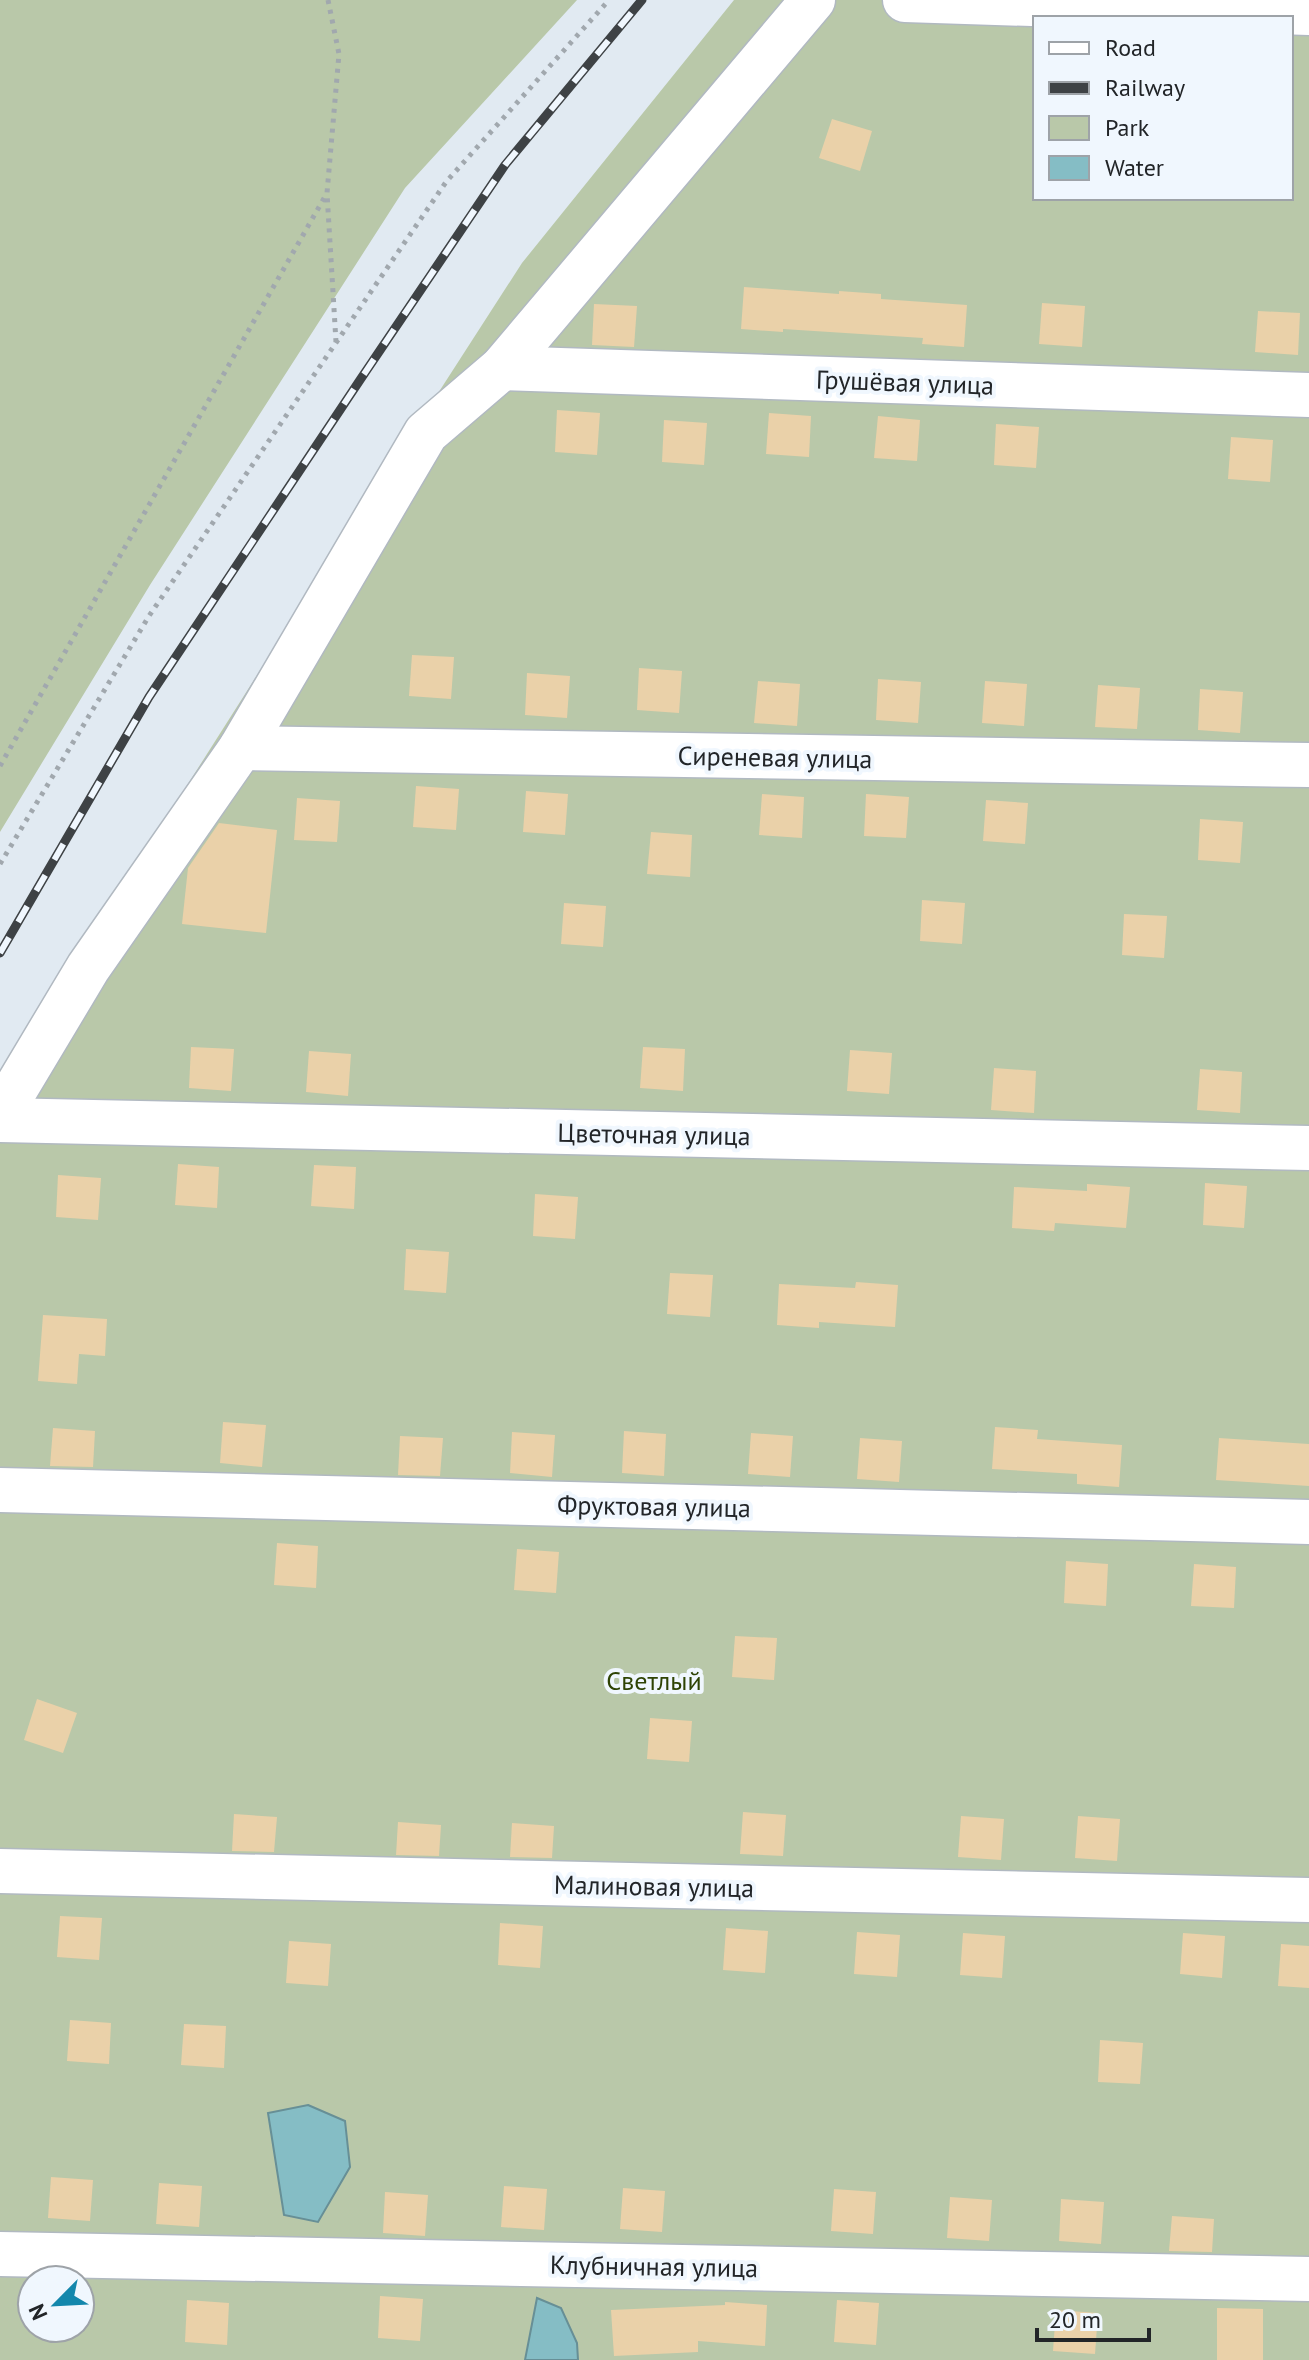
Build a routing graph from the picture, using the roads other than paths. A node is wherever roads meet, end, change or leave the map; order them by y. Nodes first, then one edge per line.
1 (813, 0) edge
2 (905, 0) edge
3 (1309, 13) edge
4 (502, 368) junction
5 (1309, 395) edge
6 (241, 748) junction
7 (1309, 765) edge
8 (0, 1118) edge
9 (1309, 1148) edge
10 (0, 1490) edge
11 (1309, 1522) edge
12 (0, 1871) edge
13 (1309, 1900) edge
14 (0, 2254) edge
15 (1309, 2279) edge

1 - 4 street
2 - 3 street
4 - 5 street, Грушёвая улица
4 - 6 street
6 - 7 street, Сиреневая улица
6 - 8 street
8 - 9 street, Цветочная улица
10 - 11 street, Фруктовая улица
12 - 13 street, Малиновая улица
14 - 15 street, Клубничная улица

